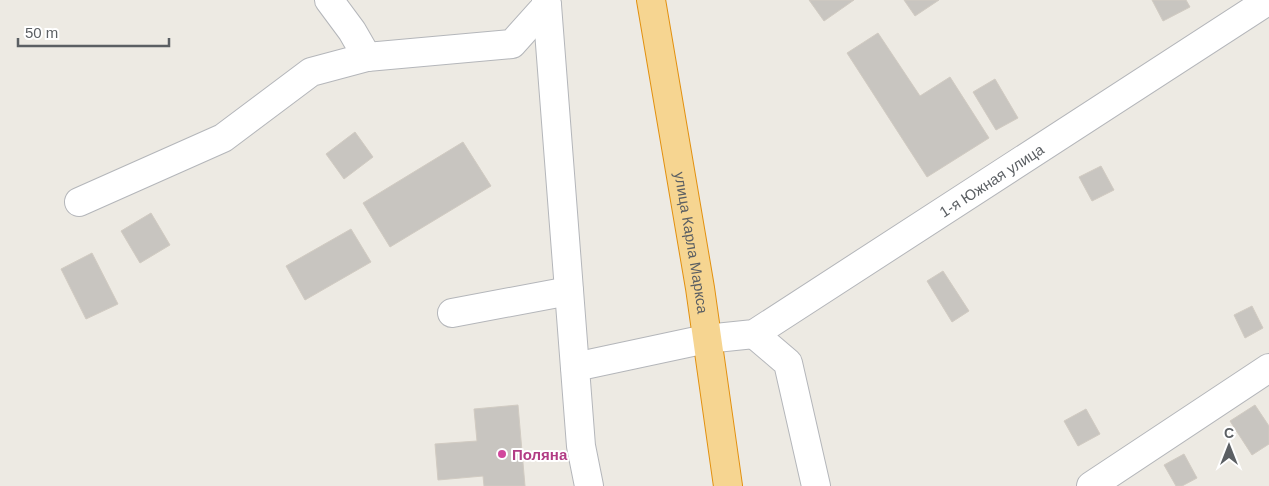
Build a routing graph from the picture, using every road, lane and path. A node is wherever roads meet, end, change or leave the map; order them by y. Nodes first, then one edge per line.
1 (329, 0) edge
2 (651, 0) edge
3 (1269, 0) edge
4 (547, 3) edge
5 (367, 57) junction
6 (79, 202) dead end
7 (569, 291) junction
8 (452, 313) dead end
9 (754, 334) junction
10 (706, 338) junction
11 (575, 367) junction
12 (1269, 368) edge
13 (589, 486) edge
14 (728, 486) edge
15 (816, 486) edge
16 (1091, 486) edge

1 - 5 street
2 - 10 highway, улица Карла Маркса
3 - 9 street, 1-я Южная улица
4 - 5 street
4 - 7 street
5 - 6 street
7 - 8 street
7 - 11 street
9 - 10 street, 1-я Южная улица
9 - 15 street
10 - 11 street, 1-я Южная улица
10 - 14 highway, улица Карла Маркса
11 - 13 street
12 - 16 street

